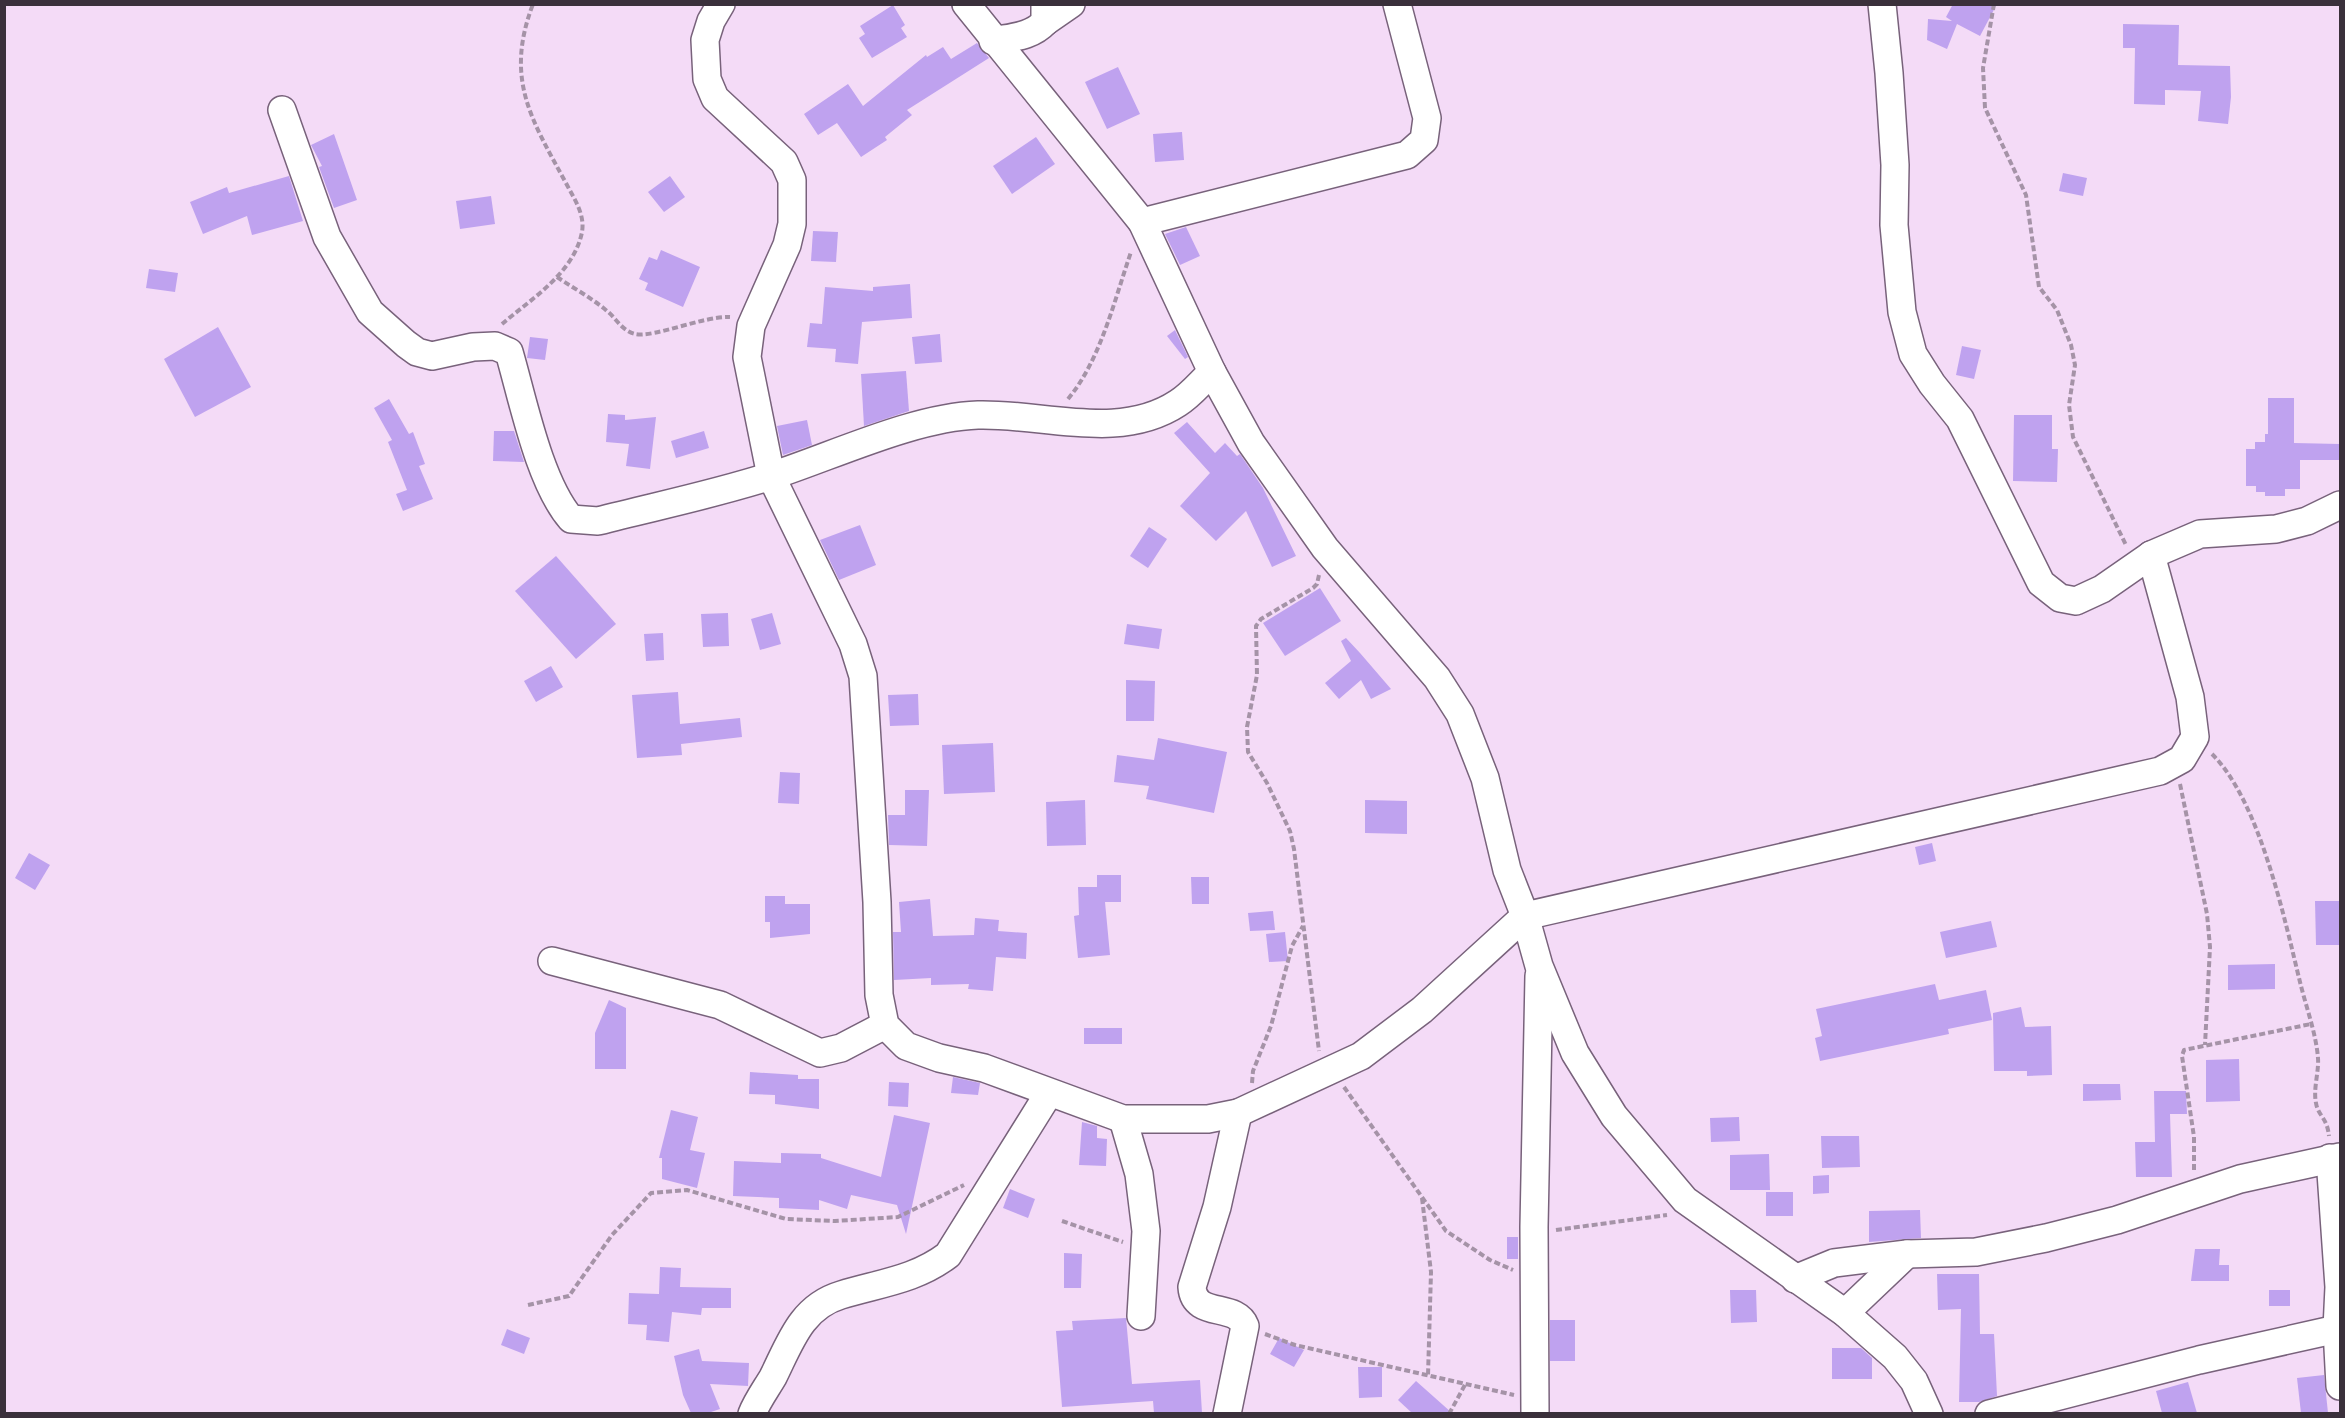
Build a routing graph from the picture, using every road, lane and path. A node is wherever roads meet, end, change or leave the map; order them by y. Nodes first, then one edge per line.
1 (533, 4) edge
2 (721, 4) edge
3 (966, 4) edge
4 (1071, 4) edge
5 (1396, 4) edge
6 (1882, 4) edge
7 (1994, 4) edge
8 (1045, 13) edge
9 (993, 41) junction
10 (282, 110) dead end
11 (1142, 222) junction
12 (557, 277) junction
13 (755, 317) junction
14 (473, 347) junction
15 (1212, 372) junction
16 (1048, 419) junction
17 (771, 476) junction
18 (2340, 505) edge
19 (1324, 548) junction
20 (2144, 560) junction
21 (2195, 737) junction
22 (2175, 763) junction
23 (1525, 916) junction
24 (1304, 924) junction
25 (552, 961) dead end
26 (1539, 966) junction
27 (2311, 1023) junction
28 (885, 1024) junction
29 (2205, 1045) junction
30 (1325, 1073) junction
31 (1049, 1093) junction
32 (1243, 1110) junction
33 (1123, 1119) junction
34 (2335, 1157) edge
35 (967, 1183) dead end
36 (2195, 1194) junction
37 (1422, 1197) junction
38 (1697, 1210) junction
39 (1062, 1221) dead end
40 (1534, 1227) junction
41 (1145, 1253) junction
42 (1906, 1254) junction
43 (1795, 1279) junction
44 (1535, 1280) junction
45 (528, 1305) dead end
46 (1845, 1313) junction
47 (1141, 1316) dead end
48 (1245, 1326) junction
49 (2337, 1329) junction
50 (1428, 1376) junction
51 (1466, 1383) junction
52 (2340, 1386) edge
53 (1535, 1407) edge
54 (752, 1413) edge
55 (1227, 1413) edge
56 (1449, 1413) edge
57 (1929, 1413) edge
58 (1989, 1413) edge

1 - 12 path
2 - 13 street
3 - 9 street
4 - 8 street
5 - 11 street
6 - 20 street
7 - 20 path
8 - 9 street
9 - 11 street
10 - 14 street
11 - 15 street
11 - 16 path
12 - 13 path
12 - 14 path
13 - 17 street
14 - 17 street
15 - 16 street
15 - 19 street
16 - 17 street
17 - 28 street
18 - 20 street
19 - 23 street
19 - 24 path
20 - 21 street
21 - 22 street
21 - 27 path
22 - 23 street
22 - 29 path
23 - 26 street
23 - 30 street
24 - 30 path
24 - 32 path
25 - 28 street
26 - 38 street
26 - 40 street
27 - 29 path
27 - 34 path
28 - 31 street
29 - 36 path
30 - 32 street
30 - 37 path
31 - 33 street
31 - 54 street
32 - 33 street
32 - 48 street
33 - 41 street
34 - 36 street
34 - 49 street
35 - 45 path
36 - 42 street
37 - 44 path
37 - 50 path
38 - 40 path
38 - 43 street
39 - 41 path
40 - 44 street
41 - 47 street
42 - 43 street
42 - 46 street
43 - 46 street
44 - 53 street
46 - 57 street
48 - 50 path
48 - 55 street
49 - 52 street
49 - 58 street
50 - 51 path
51 - 53 path
51 - 56 path

